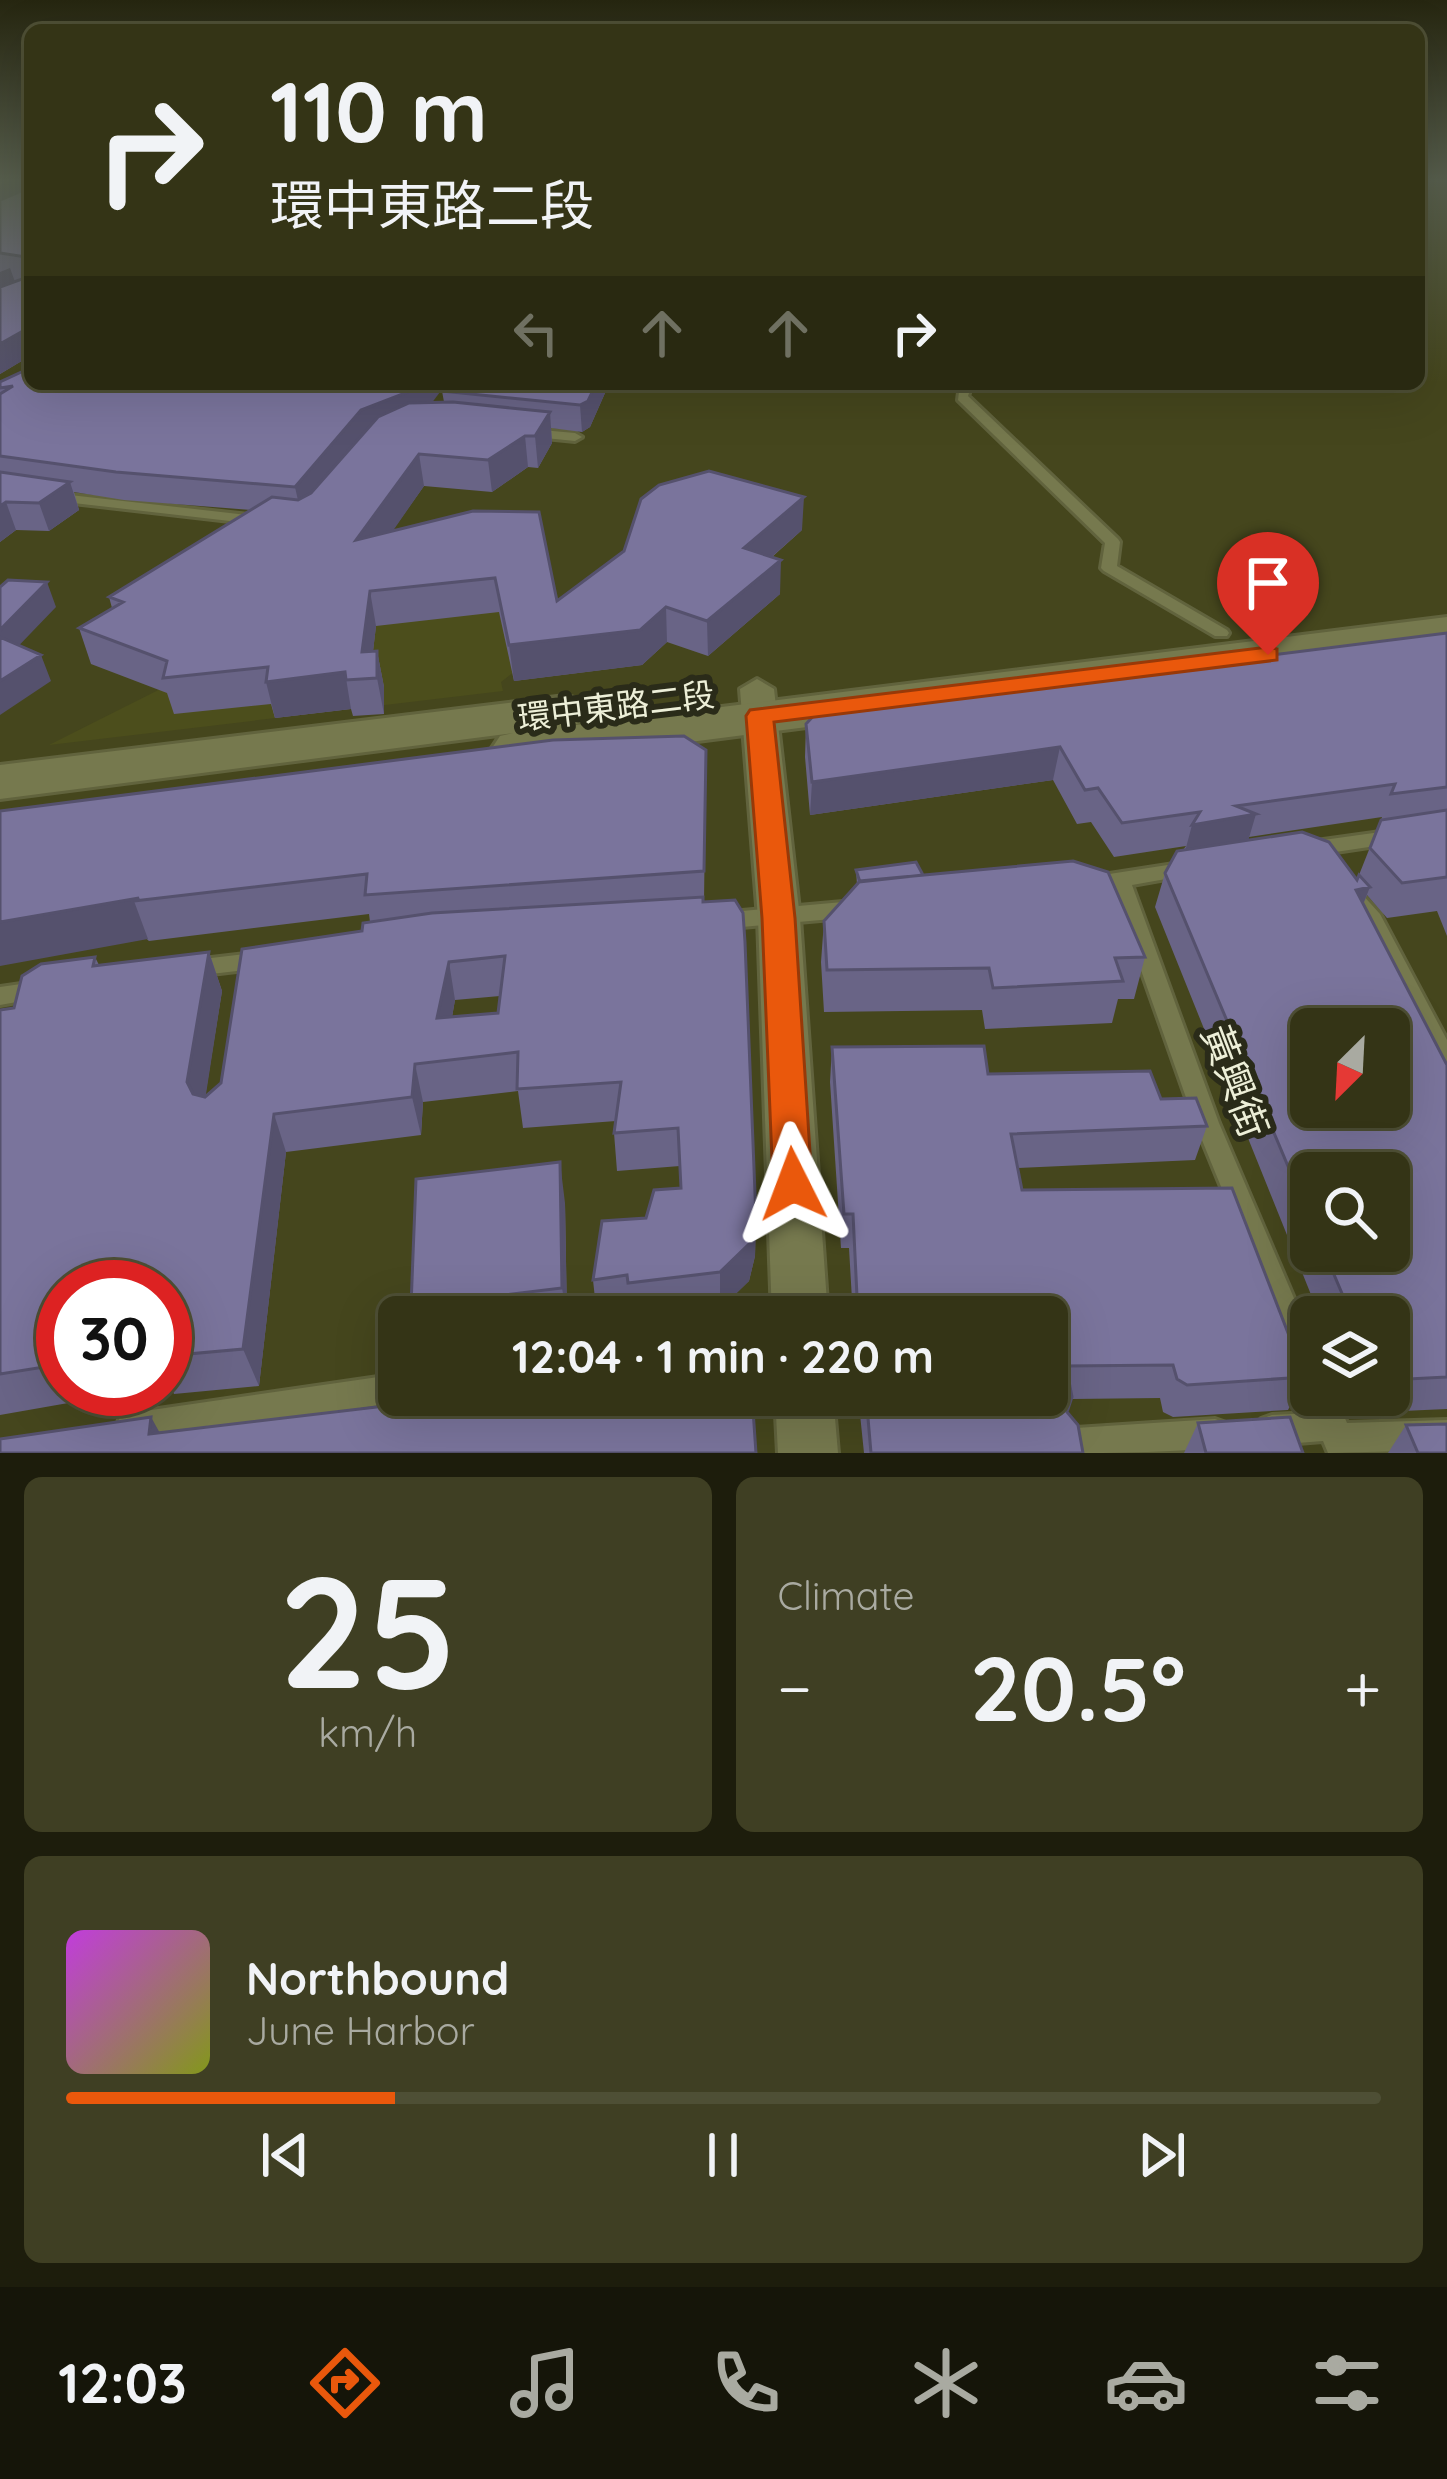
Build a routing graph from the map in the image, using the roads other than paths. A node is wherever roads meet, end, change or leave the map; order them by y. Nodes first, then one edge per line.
1 (964, 390) edge
2 (508, 432) edge
3 (575, 436) dead end
4 (41, 496) edge
5 (277, 521) edge
6 (1447, 605) edge
7 (1447, 632) edge
8 (1222, 633) junction
9 (759, 703) junction
10 (0, 782) edge
11 (0, 816) edge
12 (1424, 833) edge
13 (1204, 866) edge
14 (1120, 881) junction
15 (1075, 886) edge
16 (870, 908) edge
17 (778, 918) junction
18 (688, 923) edge
19 (286, 957) edge
20 (161, 973) edge
21 (69, 986) edge
22 (0, 996) edge
23 (1447, 1062) edge
24 (799, 1296) edge
25 (1290, 1322) edge
26 (378, 1391) edge
27 (805, 1416) edge
28 (94, 1433) edge
29 (1447, 1435) edge
30 (1338, 1439) edge
31 (1076, 1443) edge
32 (808, 1453) edge

1 - 8 lane
2 - 3 lane
4 - 5 lane
6 - 8 main road, 環中東路二段
7 - 9 main road, 環中東路二段
8 - 9 main road, 環中東路二段
9 - 10 main road, 環中東路二段
9 - 11 main road, 環中東路二段
9 - 17 street
12 - 23 lane
13 - 14 lane
14 - 15 lane
14 - 25 lane, 黃興街
16 - 17 lane
17 - 18 lane
17 - 24 street
19 - 20 lane
21 - 22 lane
26 - 28 lane
27 - 32 street
29 - 30 lane
30 - 31 lane

